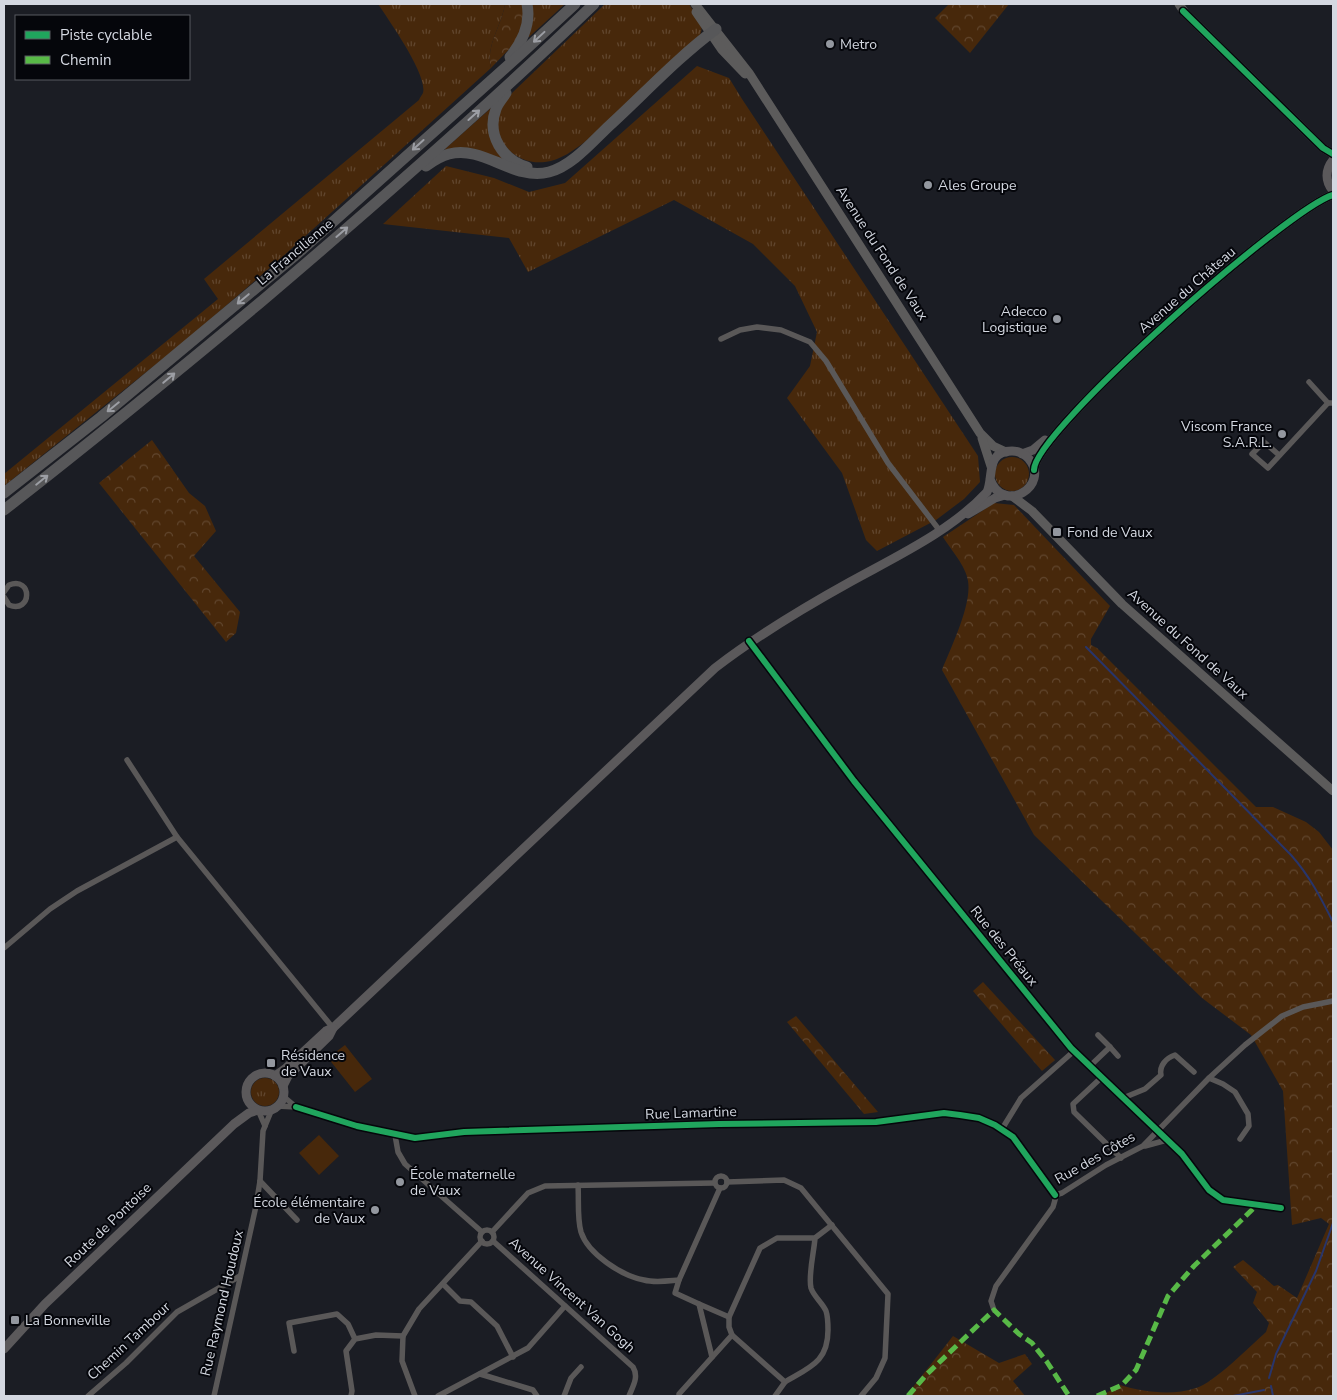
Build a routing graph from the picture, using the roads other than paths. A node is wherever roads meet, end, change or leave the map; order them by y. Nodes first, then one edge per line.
1 (527, 4) edge
2 (575, 4) edge
3 (594, 4) edge
4 (691, 4) edge
5 (695, 4) edge
6 (1179, 4) edge
7 (712, 31) junction
8 (547, 49) junction
9 (496, 75) junction
10 (1323, 148) junction
11 (1333, 154) edge
12 (575, 157) junction
13 (1332, 162) edge
14 (399, 183) junction
15 (1331, 187) edge
16 (1333, 195) edge
17 (1320, 201) junction
18 (721, 339) dead end
19 (1309, 382) dead end
20 (1331, 403) edge
21 (1069, 419) junction
22 (980, 433) junction
23 (1006, 452) junction
24 (1022, 454) junction
25 (1279, 455) junction
26 (991, 466) junction
27 (1034, 470) junction
28 (990, 479) junction
29 (1027, 490) junction
30 (4, 493) edge
31 (1009, 496) junction
32 (4, 510) edge
33 (1032, 510) junction
34 (943, 529) junction
35 (4, 592) edge
36 (4, 601) edge
37 (749, 641) junction
38 (127, 760) dead end
39 (1333, 791) edge
40 (177, 837) junction
41 (4, 948) edge
42 (1333, 1001) edge
43 (333, 1028) junction
44 (1098, 1035) dead end
45 (1110, 1047) junction
46 (1074, 1051) junction
47 (1118, 1056) dead end
48 (1090, 1066) junction
49 (1194, 1072) dead end
50 (275, 1076) junction
51 (1102, 1077) junction
52 (1209, 1078) junction
53 (283, 1086) junction
54 (283, 1096) junction
55 (1123, 1098) junction
56 (248, 1101) junction
57 (296, 1107) junction
58 (275, 1108) junction
59 (258, 1110) junction
60 (234, 1124) junction
61 (265, 1126) junction
62 (1002, 1128) junction
63 (1158, 1132) junction
64 (395, 1135) junction
65 (1167, 1140) junction
66 (1240, 1140) dead end
67 (1143, 1146) junction
68 (1122, 1158) junction
69 (260, 1181) junction
70 (727, 1182) junction
71 (714, 1183) junction
72 (578, 1185) junction
73 (720, 1188) junction
74 (1055, 1195) junction
75 (1281, 1208) dead end
76 (297, 1220) dead end
77 (832, 1225) junction
78 (482, 1232) junction
79 (492, 1232) junction
80 (815, 1238) junction
81 (482, 1241) junction
82 (493, 1241) junction
83 (240, 1276) junction
84 (679, 1280) junction
85 (443, 1284) junction
86 (699, 1304) junction
87 (566, 1306) junction
88 (994, 1310) dead end
89 (729, 1317) junction
90 (732, 1335) junction
91 (403, 1336) junction
92 (355, 1339) junction
93 (4, 1349) edge
94 (294, 1351) dead end
95 (513, 1357) junction
96 (712, 1357) junction
97 (581, 1367) dead end
98 (480, 1374) junction
99 (785, 1382) junction
100 (413, 1395) edge
101 (88, 1396) edge
102 (214, 1396) edge
103 (350, 1396) edge
104 (438, 1396) edge
105 (537, 1396) edge
106 (564, 1396) edge
107 (629, 1396) edge
108 (679, 1396) edge
109 (775, 1396) edge
110 (861, 1396) edge

1 - 9 highway
2 -> 9 highway, La Francilienne
3 - 8 highway, La Francilienne
4 - 7 street, Avenue du Fond de Vaux
5 - 7 street, Avenue du Fond de Vaux
6 - 10 street
7 - 12 highway
7 - 22 street, Avenue du Fond de Vaux
8 - 12 highway
14 -> 8 highway, La Francilienne
9 -> 30 highway, La Francilienne
10 - 11 street
10 - 13 street
12 - 14 highway
13 - 15 main road, Avenue du Château
32 -> 14 highway, La Francilienne
15 - 17 main road, Avenue du Château
16 - 17 main road, Avenue du Château
17 - 21 main road, Avenue du Château
18 - 34 street
19 - 20 street
20 - 25 street
21 - 24 main road, Avenue du Château
21 - 27 main road, Avenue du Château
22 - 23 street, Avenue du Fond de Vaux
22 - 26 street, Avenue du Fond de Vaux
23 - 24 main road
23 - 26 main road
24 - 27 main road
25 - 25 street
26 - 28 main road
27 - 29 main road
28 - 31 main road
28 - 34 main road
29 - 31 main road
29 - 33 street, Avenue du Fond de Vaux
31 - 33 street, Avenue du Fond de Vaux
31 - 34 main road
33 - 39 street, Avenue du Fond de Vaux
34 - 37 main road
35 - 36 street
37 - 43 main road
37 - 46 street, Rue des Préaux
38 - 40 street
40 - 41 street
40 - 43 street
42 - 52 street, Rue des Côtes
43 - 50 main road
43 - 53 main road
44 - 45 street
45 - 47 street
45 - 48 street
46 - 48 street, Rue des Préaux
46 - 62 street
48 - 51 street, Rue des Préaux
49 - 55 street
50 - 53 main road
50 - 56 main road
51 - 55 street, Rue des Préaux
51 - 68 street
52 - 63 street, Rue des Côtes
52 - 66 street
53 - 54 main road
54 - 57 street, Rue Lamartine
54 - 58 main road
55 - 63 street, Rue des Préaux
56 - 59 main road
56 - 60 main road, Route de Pontoise
57 - 58 street, Rue Lamartine
57 - 64 street, Rue Lamartine
58 - 59 main road
58 - 61 street, Rue Raymond Houdoux
59 - 60 main road, Route de Pontoise
59 - 61 street
60 - 93 main road, Route de Pontoise
61 - 69 street, Rue Raymond Houdoux
62 - 64 street, Rue Lamartine
62 - 74 street, Rue Lamartine
63 - 65 street, Rue des Préaux
63 - 67 street, Rue des Côtes
64 - 78 street
65 - 67 street
65 - 75 street, Rue des Préaux
67 - 68 street, Rue des Côtes
68 - 74 street, Rue des Côtes
69 - 76 street
69 - 83 street, Rue Raymond Houdoux
70 - 71 street
70 - 73 street
70 - 77 street
71 - 72 street
71 - 73 street
72 - 79 street
72 - 84 street
73 - 84 street
74 - 88 street, Rue des Côtes
77 - 80 street
77 - 110 street
78 - 79 street
78 - 81 street
79 - 82 street
80 - 89 street
80 - 99 street
81 - 82 street
81 - 85 street
82 - 87 street, Avenue Vincent Van Gogh
83 - 101 street, Chemin Tambour
83 - 102 street, Rue Raymond Houdoux
84 - 86 street
85 - 91 street
85 - 95 street
86 - 89 street
86 - 96 street
87 - 95 street
87 - 107 street, Avenue Vincent Van Gogh
89 - 90 street
90 - 96 street
90 - 99 street
91 - 92 street
91 - 100 street
92 - 94 street
92 - 103 street
95 - 98 street
96 - 108 street
97 - 106 street
98 - 104 street
98 - 105 street
99 - 109 street

